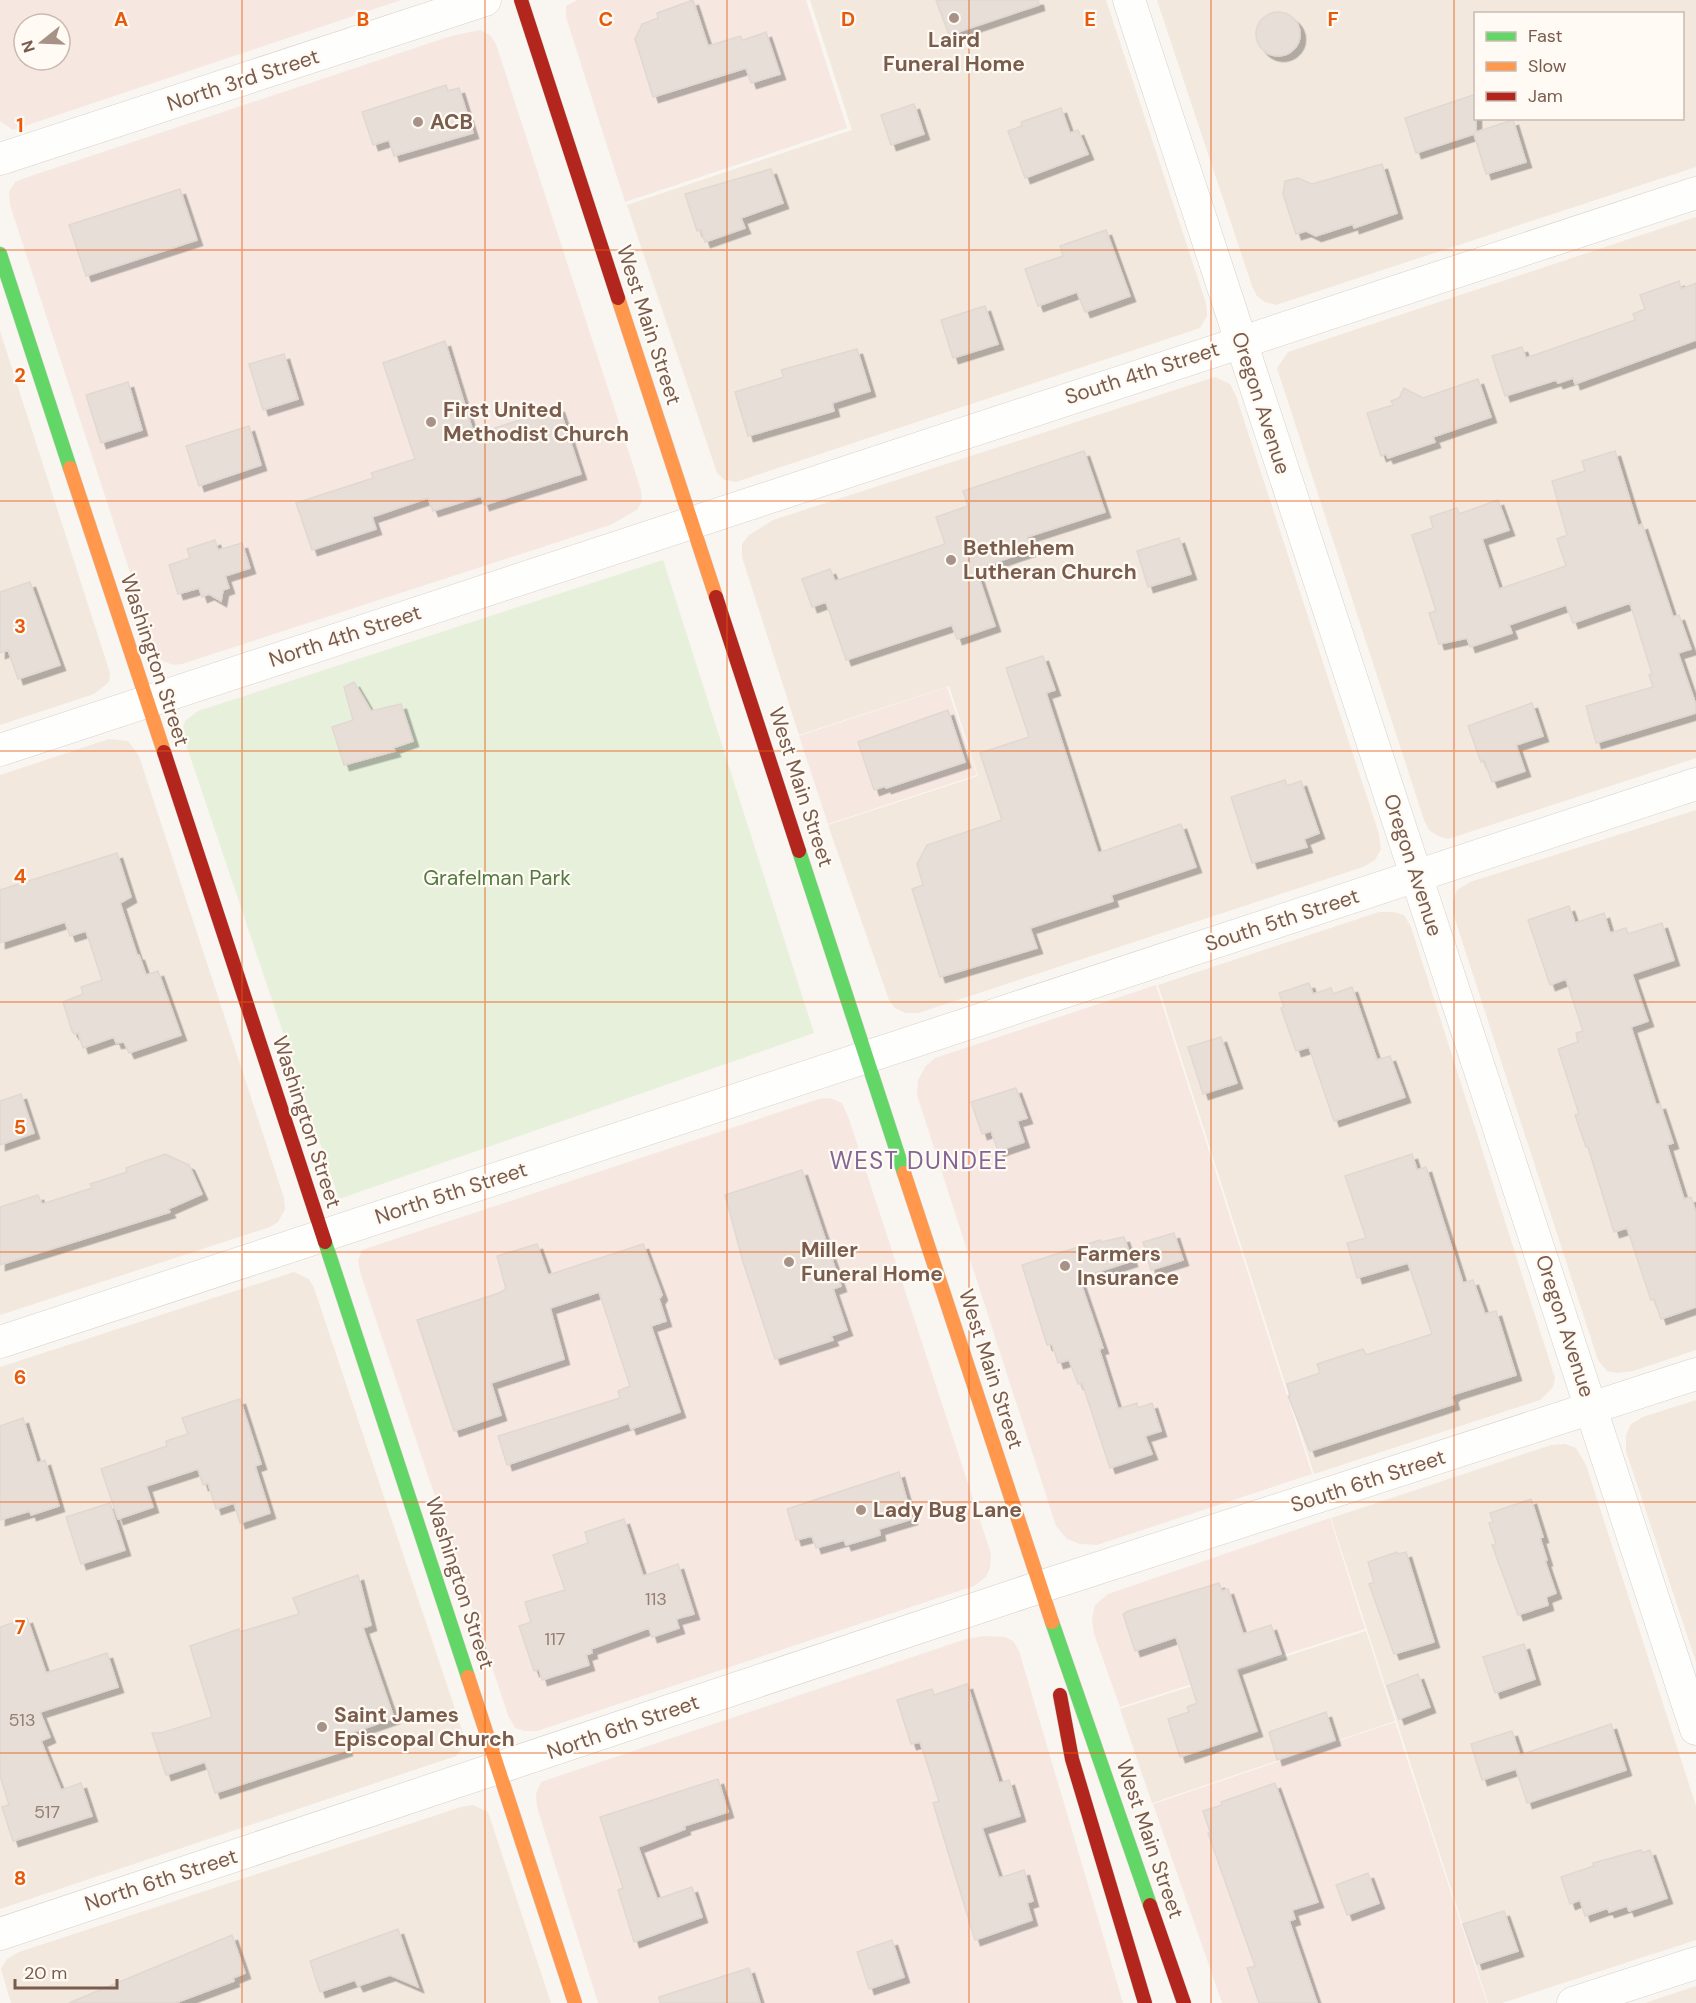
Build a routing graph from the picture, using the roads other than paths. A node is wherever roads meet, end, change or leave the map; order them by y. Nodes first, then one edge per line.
1 (485, 0) edge
2 (521, 0) edge
3 (1129, 0) edge
4 (0, 159) edge
5 (1696, 193) edge
6 (0, 254) edge
7 (1241, 341) junction
8 (691, 522) junction
9 (147, 702) junction
10 (0, 750) edge
11 (1696, 784) edge
12 (1416, 876) junction
13 (867, 1056) junction
14 (321, 1235) junction
15 (0, 1342) edge
16 (1696, 1374) edge
17 (1592, 1409) junction
18 (1040, 1587) junction
19 (1696, 1729) edge
20 (499, 1768) junction
21 (0, 1934) edge
22 (1696, 1963) edge
23 (576, 2003) edge
24 (1145, 2003) edge
25 (1184, 2003) edge
26 (1573, 2003) edge

1 - 4 street, North 3rd Street
2 - 8 main road, West Main Street
3 - 7 street, Oregon Avenue
5 - 7 street, South 4th Street
6 - 9 main road, Washington Street
7 - 8 street, South 4th Street
7 - 12 street, Oregon Avenue
8 - 9 street, North 4th Street
8 - 13 main road, West Main Street
9 - 10 street, North 4th Street
9 - 14 main road, Washington Street
11 - 12 street, South 5th Street
12 - 13 street, South 5th Street
12 - 17 street, Oregon Avenue
13 - 14 street, North 5th Street
13 - 18 main road, West Main Street
14 - 15 street, North 5th Street
14 - 20 main road, Washington Street
16 - 17 street, South 6th Street
17 - 18 street, South 6th Street
17 - 19 street, Oregon Avenue
18 - 20 street, North 6th Street
18 - 24 main road, West Main Street
18 - 25 main road, West Main Street
20 - 21 street, North 6th Street
20 - 23 main road, Washington Street
22 - 26 street

